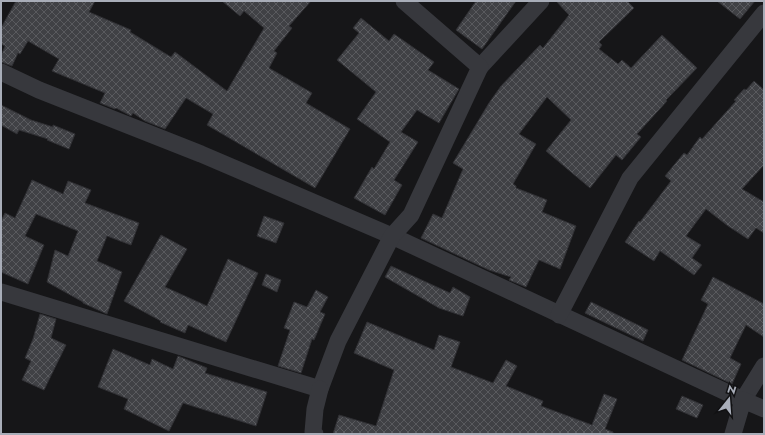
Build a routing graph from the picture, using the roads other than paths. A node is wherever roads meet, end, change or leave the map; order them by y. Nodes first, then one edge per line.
1 (404, 1) edge
2 (541, 1) edge
3 (764, 13) edge
4 (480, 67) junction
5 (1, 72) edge
6 (392, 236) junction
7 (1, 292) edge
8 (559, 315) junction
9 (764, 366) edge
10 (320, 390) junction
11 (743, 400) junction
12 (764, 409) edge
13 (315, 434) edge
14 (733, 434) edge

1 - 4 street
2 - 4 street
3 - 8 street
4 - 6 street
5 - 6 street
6 - 8 street
6 - 10 street
7 - 10 street
8 - 11 street
9 - 11 street
10 - 13 street
11 - 12 street
11 - 14 street

